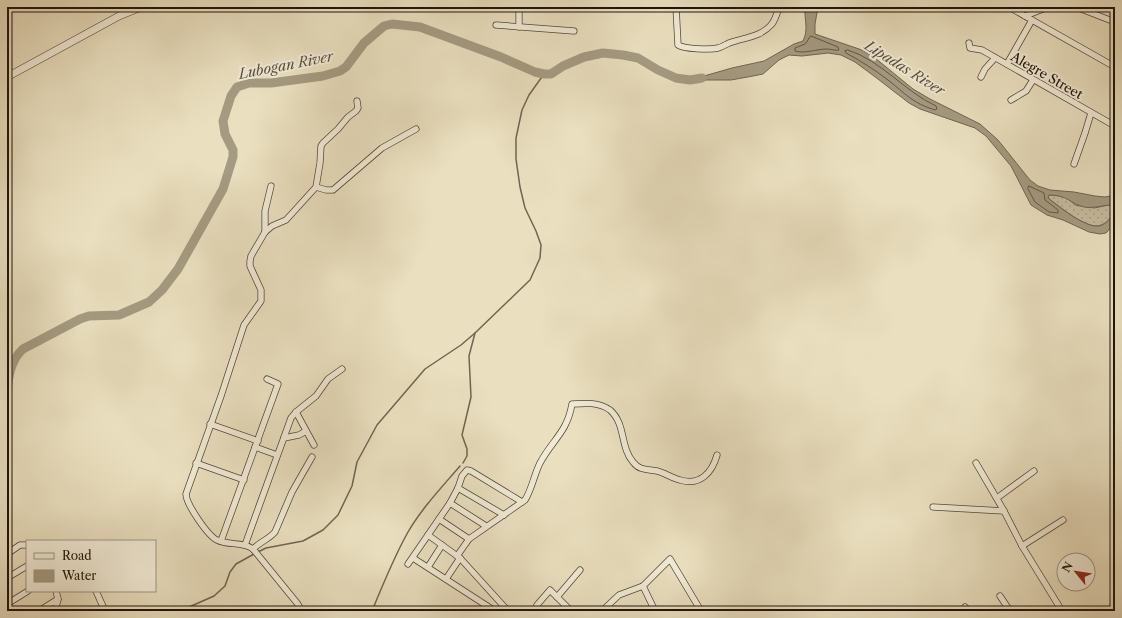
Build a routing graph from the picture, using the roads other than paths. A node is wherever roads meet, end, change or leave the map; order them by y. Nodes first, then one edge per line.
1 (141, 7) edge
2 (519, 7) edge
3 (676, 7) edge
4 (1009, 7) edge
5 (1048, 7) edge
6 (1080, 8) edge
7 (778, 11) dead end
8 (1025, 16) junction
9 (1032, 20) junction
10 (1115, 22) edge
11 (496, 26) dead end
12 (519, 27) junction
13 (574, 31) dead end
14 (970, 44) dead end
15 (995, 58) junction
16 (1007, 64) junction
17 (1115, 67) edge
18 (7, 77) edge
19 (981, 77) dead end
20 (1034, 80) junction
21 (1011, 100) dead end
22 (357, 101) dead end
23 (1091, 113) junction
24 (1115, 126) edge
25 (416, 130) dead end
26 (1074, 164) dead end
27 (271, 186) dead end
28 (316, 187) junction
29 (265, 232) junction
30 (342, 369) dead end
31 (267, 379) dead end
32 (296, 412) junction
33 (210, 424) junction
34 (306, 431) junction
35 (284, 438) junction
36 (258, 441) junction
37 (314, 445) dead end
38 (255, 447) junction
39 (717, 455) dead end
40 (277, 456) junction
41 (312, 457) dead end
42 (196, 463) junction
43 (976, 463) dead end
44 (1034, 471) dead end
45 (244, 480) junction
46 (458, 488) junction
47 (997, 498) junction
48 (522, 502) junction
49 (450, 503) junction
50 (933, 507) dead end
51 (1004, 511) junction
52 (504, 514) junction
53 (439, 519) junction
54 (1063, 520) dead end
55 (486, 526) junction
56 (428, 535) junction
57 (469, 539) junction
58 (222, 541) junction
59 (26, 545) edge
60 (245, 545) junction
61 (442, 545) junction
62 (1022, 546) junction
63 (254, 549) junction
64 (7, 554) edge
65 (459, 557) junction
66 (413, 558) junction
67 (408, 564) dead end
68 (26, 567) edge
69 (428, 567) junction
70 (580, 570) dead end
71 (7, 578) edge
72 (446, 579) junction
73 (643, 586) junction
74 (26, 592) edge
75 (56, 592) edge
76 (96, 592) edge
77 (1000, 596) dead end
78 (557, 597) junction
79 (58, 599) junction
80 (7, 604) edge
81 (537, 605) dead end
82 (1115, 608) edge
83 (507, 610) edge
84 (39, 611) edge
85 (55, 611) edge
86 (105, 611) edge
87 (298, 611) edge
88 (495, 611) edge
89 (571, 611) edge
90 (602, 611) edge
91 (654, 611) edge
92 (701, 611) edge
93 (1010, 611) edge
94 (1062, 611) edge
95 (1110, 611) edge

1 - 18 street
2 - 12 street
3 - 7 street
4 - 8 street
5 - 8 street
6 - 10 street
8 - 9 street
9 - 16 street
9 - 17 street
11 - 12 street
12 - 13 street
14 - 15 street, Alegre Street
15 - 16 street, Alegre Street
15 - 19 street
16 - 20 street, Alegre Street
20 - 21 street
20 - 23 street, Alegre Street
22 - 28 street
23 - 24 street, Alegre Street
23 - 26 street
25 - 28 street
27 - 29 street
28 - 29 street
29 - 33 street
30 - 32 street
31 - 36 street
32 - 34 street
32 - 35 street
33 - 36 street
33 - 42 street
34 - 35 street
34 - 37 street
35 - 40 street
36 - 38 street
38 - 40 street
38 - 45 street
39 - 48 street
40 - 60 street
41 - 63 street
42 - 45 street
42 - 58 street
43 - 47 street
44 - 47 street
45 - 58 street
46 - 48 street
46 - 49 street
46 - 52 street
47 - 51 street
48 - 52 street
49 - 53 street
49 - 55 street
50 - 51 street
51 - 62 street
52 - 55 street
53 - 56 street
53 - 57 street
54 - 62 street
55 - 57 street
56 - 61 street
56 - 66 street
57 - 65 street
58 - 60 street
59 - 64 street
60 - 63 street
61 - 65 street
61 - 69 street
62 - 94 street
63 - 87 street
65 - 72 street
65 - 83 street
66 - 67 street
66 - 69 street
68 - 71 street
69 - 72 street
70 - 78 street
72 - 88 street
73 - 90 street
73 - 91 street
73 - 92 street
74 - 80 street
75 - 79 street
76 - 86 street
77 - 93 street
78 - 81 street
78 - 89 street
79 - 84 street
79 - 85 street
82 - 95 main road

